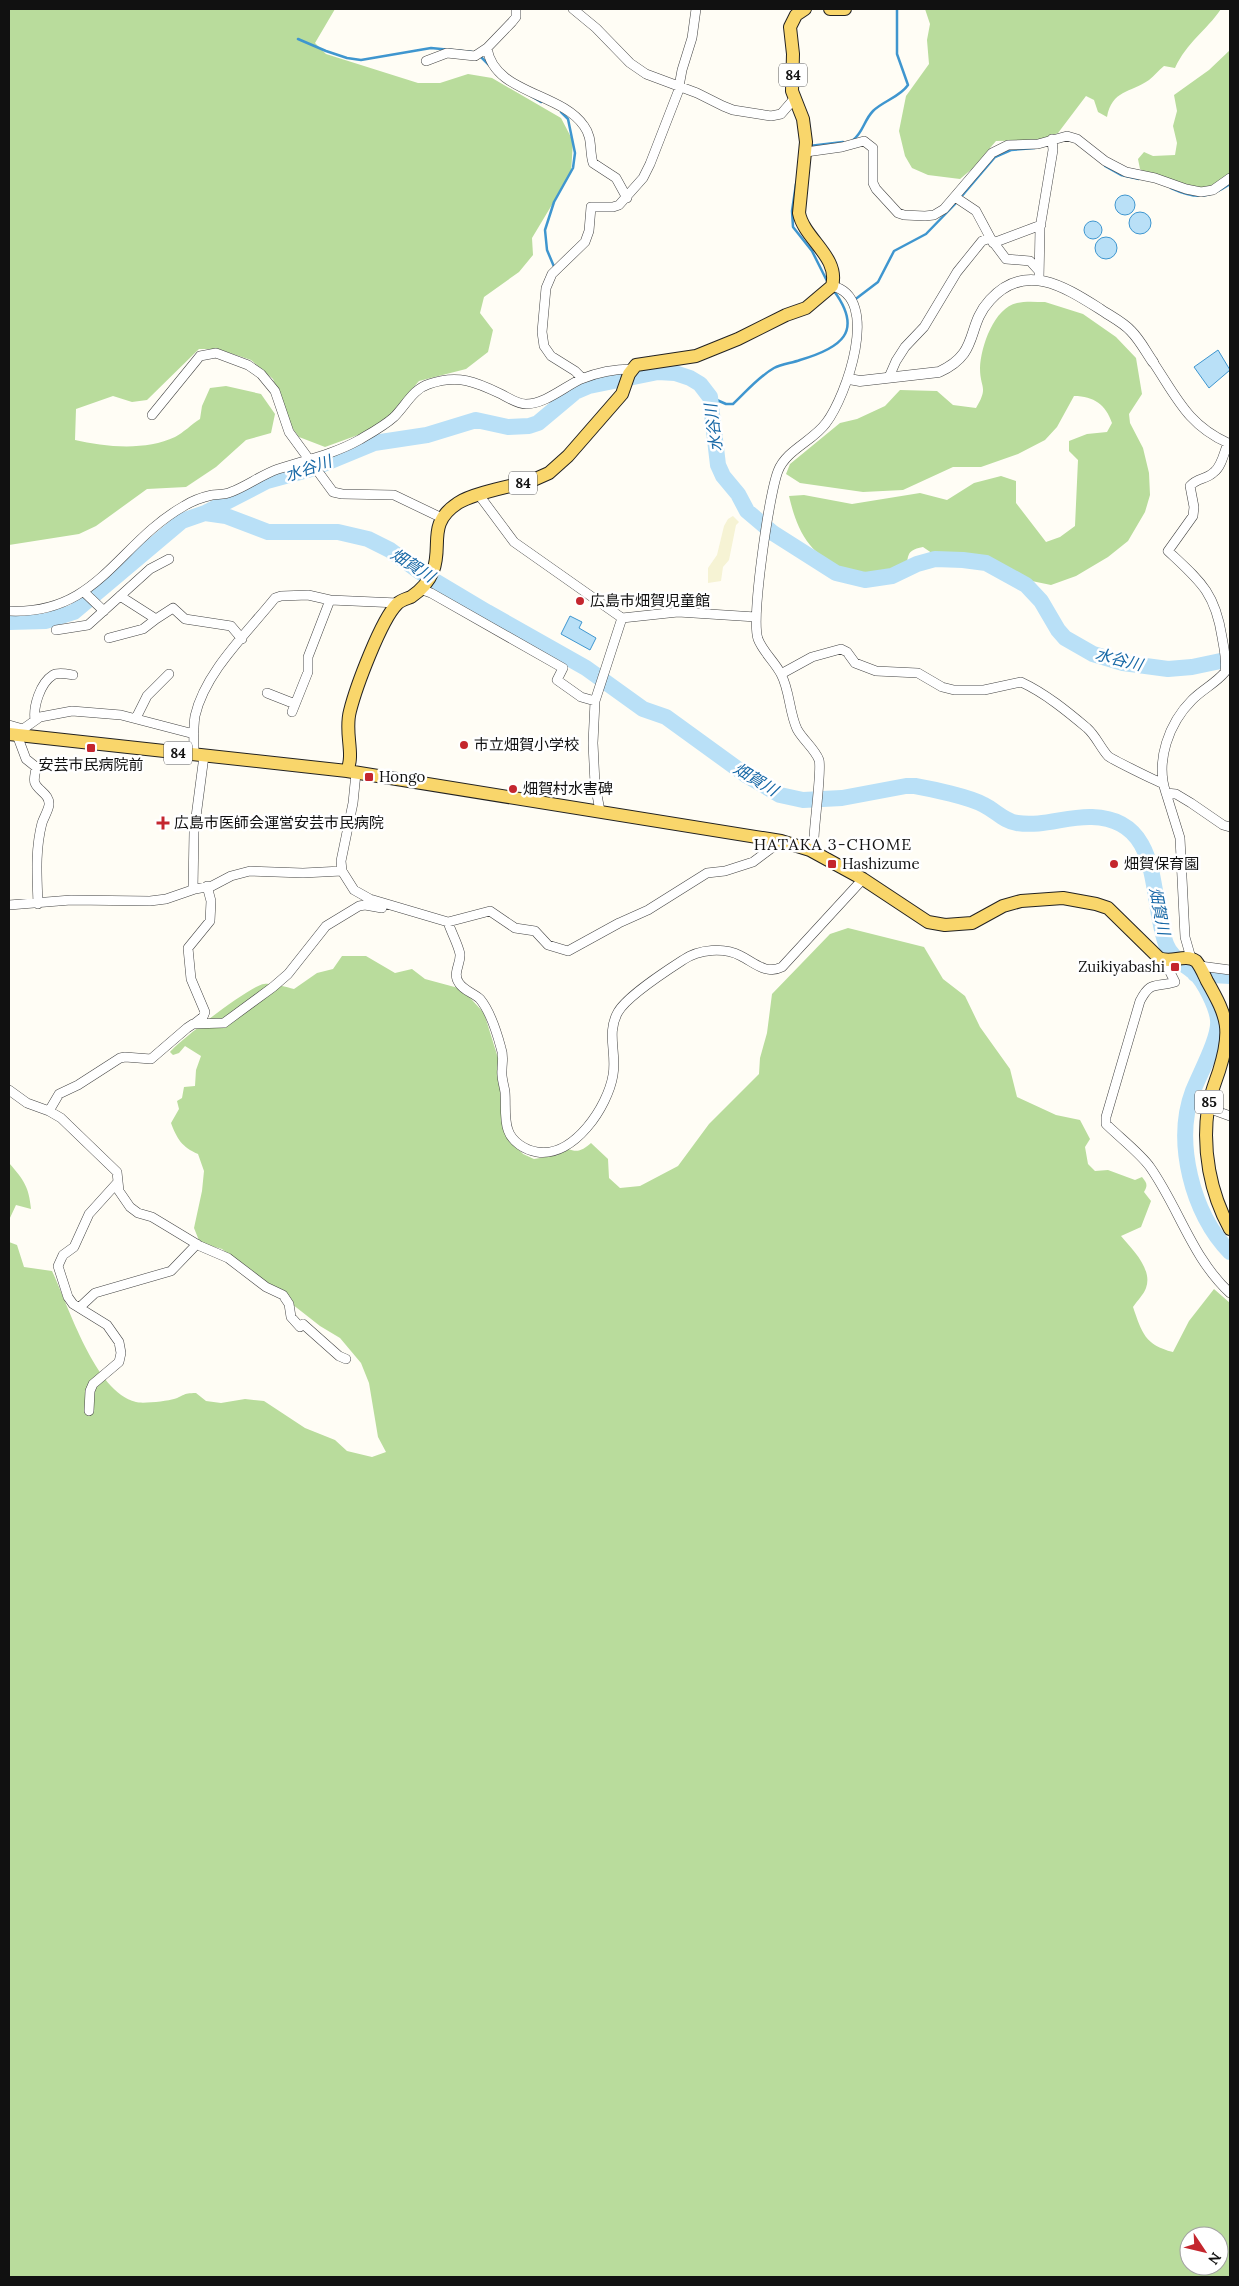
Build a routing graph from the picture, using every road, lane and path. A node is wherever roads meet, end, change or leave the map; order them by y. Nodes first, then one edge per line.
1 (516, 9) edge
2 (574, 9) edge
3 (696, 9) edge
4 (806, 9) edge
5 (830, 9) edge
6 (845, 9) edge
7 (487, 48) junction
8 (426, 61) dead end
9 (679, 86) junction
10 (794, 99) junction
11 (1052, 139) junction
12 (806, 149) junction
13 (1230, 178) edge
14 (955, 197) junction
15 (627, 198) junction
16 (1041, 225) junction
17 (992, 240) junction
18 (1039, 275) junction
19 (829, 290) junction
20 (1153, 362) joint
21 (631, 371) junction
22 (889, 377) junction
23 (582, 378) junction
24 (849, 379) junction
25 (152, 415) dead end
26 (312, 462) junction
27 (479, 495) junction
28 (442, 518) junction
29 (169, 559) dead end
30 (421, 588) junction
31 (85, 593) junction
32 (120, 596) junction
33 (330, 600) junction
34 (398, 602) junction
35 (102, 610) junction
36 (9, 611) edge
37 (622, 618) junction
38 (756, 618) junction
39 (156, 619) junction
40 (56, 630) dead end
41 (109, 638) dead end
42 (242, 639) junction
43 (1228, 651) edge
44 (169, 674) dead end
45 (781, 674) junction
46 (73, 675) dead end
47 (267, 693) dead end
48 (595, 701) junction
49 (136, 718) junction
50 (35, 720) junction
51 (16, 732) edge
52 (194, 734) junction
53 (199, 756) junction
54 (352, 772) junction
55 (1162, 783) junction
56 (1166, 793) junction
57 (600, 812) junction
58 (1230, 827) edge
59 (781, 841) junction
60 (810, 850) junction
61 (342, 870) junction
62 (863, 879) junction
63 (208, 886) junction
64 (193, 889) junction
65 (38, 904) junction
66 (9, 905) edge
67 (410, 912) junction
68 (448, 922) junction
69 (1166, 961) junction
70 (1197, 966) junction
71 (1230, 970) edge
72 (193, 1024) junction
73 (9, 1090) edge
74 (1208, 1108) junction
75 (49, 1111) junction
76 (1230, 1116) edge
77 (117, 1183) junction
78 (1230, 1229) edge
79 (197, 1244) junction
80 (1230, 1293) edge
81 (80, 1308) junction
82 (346, 1358) dead end
83 (89, 1411) dead end

1 - 7 street
2 - 9 street
3 - 9 street
4 - 10 main road, 84
5 - 6 main road
7 - 8 street
7 - 15 street
9 - 10 street
9 - 15 street
10 - 12 main road, 84
11 - 13 street
11 - 14 street
11 - 16 street
12 - 14 street
12 - 19 main road, 84
14 - 17 street
15 - 23 street
16 - 17 street
16 - 18 street
17 - 18 street
17 - 22 street
18 - 20 street
18 - 22 street
19 - 21 main road
19 - 24 street
20 - 43 street
21 - 23 street
21 - 27 main road, 84
22 - 24 street
23 - 26 street
24 - 38 street
25 - 26 street
26 - 28 street
26 - 31 street
27 - 28 main road, 84
27 - 37 street
28 - 30 main road
29 - 32 street
30 - 34 main road
30 - 48 street
31 - 35 street
31 - 36 street
32 - 35 street
32 - 39 street
33 - 34 street
33 - 42 street
33 - 47 street
34 - 54 main road
35 - 40 street
37 - 38 street
37 - 48 street
38 - 45 street
39 - 41 street
39 - 42 street
42 - 52 street
43 - 55 street
44 - 49 street
45 - 55 street
45 - 60 street
46 - 50 street
48 - 57 street
49 - 50 street
49 - 52 street
50 - 51 street
51 - 53 main road, 84
51 - 65 street
52 - 53 street
53 - 54 main road, 84
53 - 64 street
54 - 57 main road
54 - 61 street
55 - 56 street
56 - 58 street
56 - 70 street
57 - 59 main road
59 - 60 main road
59 - 68 street
60 - 62 main road
61 - 63 street
61 - 67 street
62 - 68 street
62 - 69 main road
63 - 64 street
63 - 72 street
64 - 65 street
65 - 66 street
67 - 68 street
67 - 72 street
69 - 70 main road
69 - 80 street
70 - 71 street
70 - 74 main road, 85
72 - 75 street
73 - 75 street
74 - 76 street
74 - 78 main road, 85
75 - 77 street
77 - 79 street
77 - 81 street
79 - 81 street
79 - 82 street
81 - 83 street

